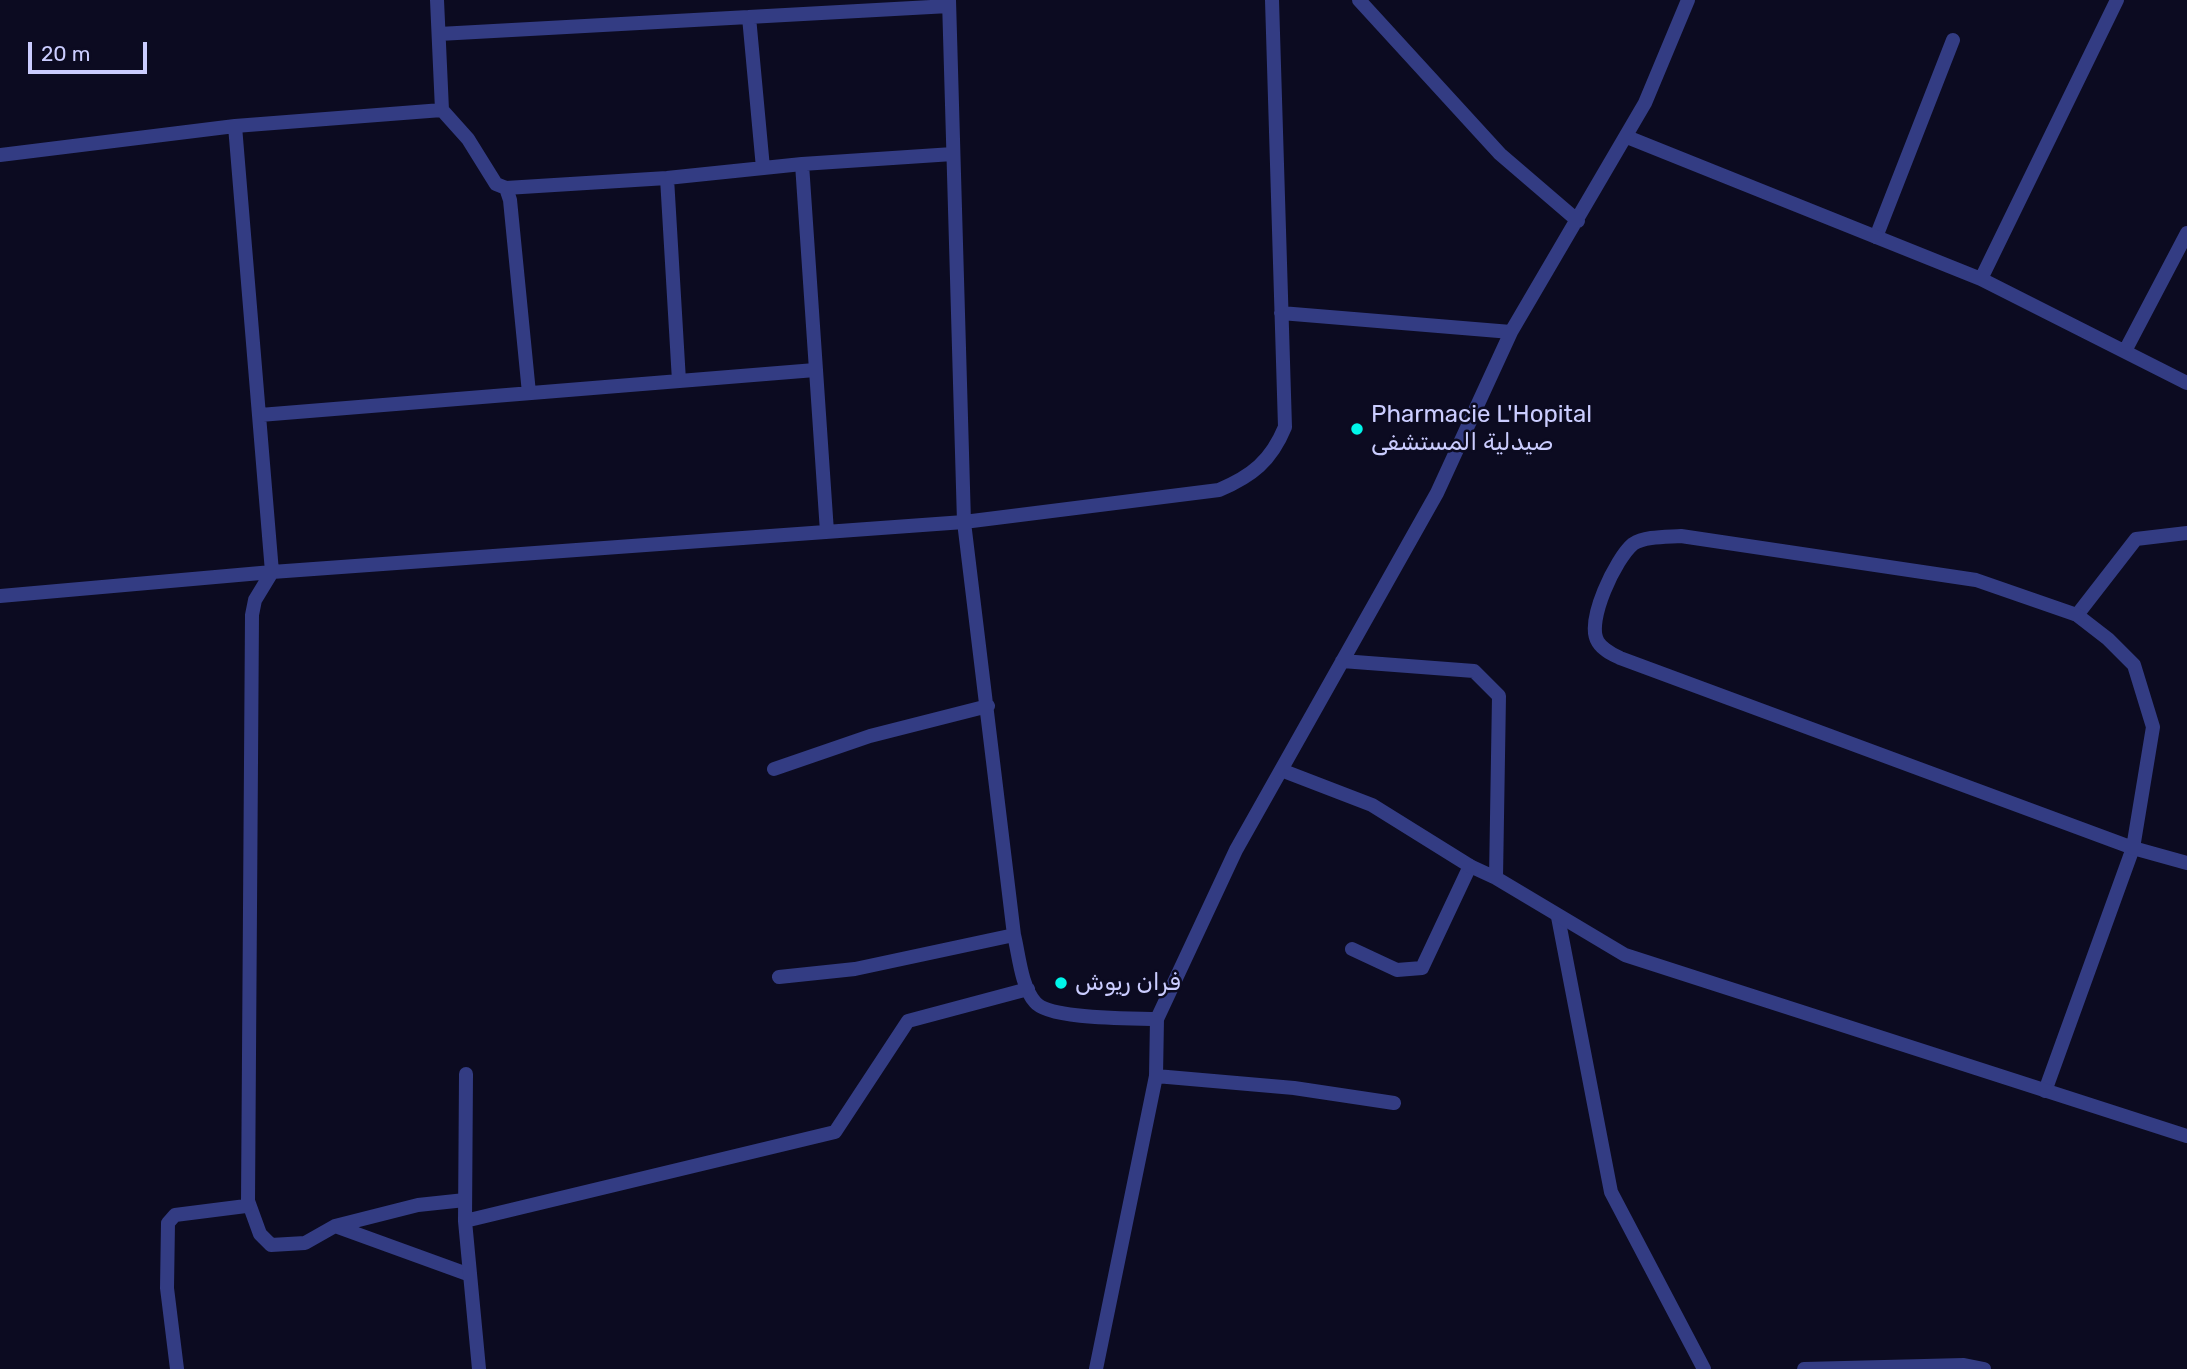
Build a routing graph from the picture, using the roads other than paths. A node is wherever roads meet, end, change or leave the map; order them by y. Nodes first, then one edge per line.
1 (437, 0) edge
2 (1272, 0) edge
3 (1359, 0) edge
4 (1688, 0) edge
5 (2117, 0) edge
6 (949, 3) edge
7 (749, 17) junction
8 (439, 34) junction
9 (1953, 40) dead end
10 (442, 110) junction
11 (235, 126) junction
12 (1627, 137) junction
13 (954, 154) junction
14 (0, 155) edge
15 (802, 164) junction
16 (763, 167) junction
17 (667, 178) junction
18 (506, 188) junction
19 (1578, 221) junction
20 (2187, 233) edge
21 (1876, 237) junction
22 (1981, 279) junction
23 (1281, 313) junction
24 (1511, 332) junction
25 (2125, 351) junction
26 (815, 370) junction
27 (680, 381) junction
28 (2187, 383) edge
29 (529, 393) junction
30 (260, 415) junction
31 (964, 522) junction
32 (827, 532) junction
33 (2187, 533) edge
34 (272, 572) junction
35 (0, 596) edge
36 (2077, 615) junction
37 (1342, 661) junction
38 (988, 706) junction
39 (774, 769) dead end
40 (1281, 770) junction
41 (2133, 848) junction
42 (2187, 863) edge
43 (1470, 866) junction
44 (1496, 878) junction
45 (1558, 917) junction
46 (1014, 935) junction
47 (1352, 949) dead end
48 (779, 978) dead end
49 (1028, 989) junction
50 (1157, 1019) junction
51 (466, 1074) dead end
52 (1156, 1076) junction
53 (2045, 1091) junction
54 (1394, 1103) dead end
55 (2187, 1136) edge
56 (465, 1200) junction
57 (248, 1201) junction
58 (465, 1220) junction
59 (335, 1226) junction
60 (470, 1275) junction
61 (177, 1369) edge
62 (479, 1369) edge
63 (1098, 1369) edge
64 (1704, 1369) edge
65 (1804, 1369) edge
66 (1984, 1369) edge

1 - 8 street
2 - 23 street
3 - 19 street
4 - 12 street
5 - 22 street
6 - 7 street
6 - 13 street
7 - 8 street
7 - 16 street
8 - 10 street
9 - 21 street
10 - 11 street
10 - 18 street
11 - 14 street
11 - 30 street
12 - 19 street
12 - 21 street
13 - 15 street
13 - 31 street
15 - 16 street
15 - 26 street
16 - 17 street
17 - 18 street
17 - 27 street
18 - 29 street
19 - 24 street
20 - 25 street
21 - 22 street
22 - 25 street
23 - 24 street
23 - 31 street
24 - 37 street
25 - 28 street
26 - 27 street
26 - 32 street
27 - 29 street
29 - 30 street
30 - 34 street
31 - 32 street
31 - 38 street
32 - 34 street
33 - 36 street
34 - 35 street
34 - 57 street
36 - 41 street
36 - 41 street
37 - 40 street
37 - 44 street
38 - 39 street
38 - 46 street
40 - 43 street
40 - 50 street
41 - 42 street
41 - 53 street
43 - 44 street
43 - 47 street
44 - 45 street
45 - 53 street
45 - 64 street
46 - 48 street
46 - 49 street
49 - 50 street
49 - 58 street
50 - 52 street
51 - 56 street
52 - 54 street
52 - 63 street
53 - 55 street
56 - 58 street
56 - 59 street
57 - 59 street
57 - 61 street
58 - 60 street
59 - 60 street
60 - 62 street
65 - 66 street

